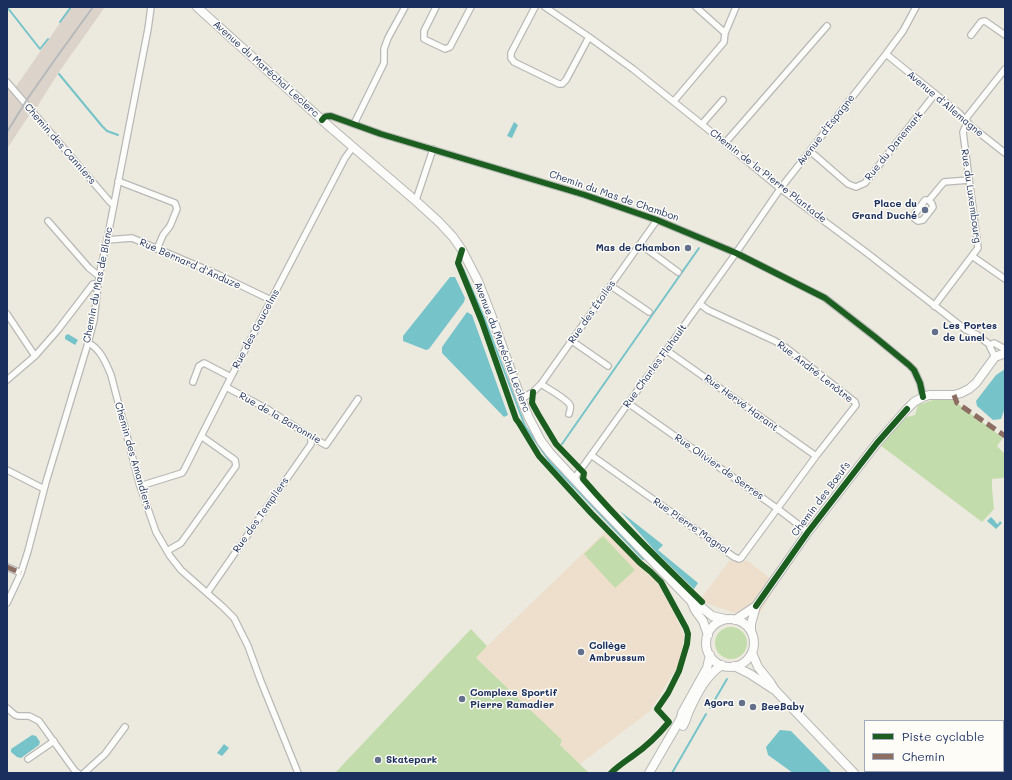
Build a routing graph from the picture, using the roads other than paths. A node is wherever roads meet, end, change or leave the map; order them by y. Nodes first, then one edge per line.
1 (151, 7) edge
2 (197, 7) edge
3 (405, 7) edge
4 (436, 7) edge
5 (471, 7) edge
6 (535, 7) edge
7 (545, 7) edge
8 (696, 7) edge
9 (736, 7) edge
10 (916, 7) edge
11 (827, 26) dead end
12 (725, 33) junction
13 (971, 35) dead end
14 (1005, 35) edge
15 (589, 37) junction
16 (886, 54) junction
17 (1005, 69) edge
18 (7, 82) edge
19 (935, 94) junction
20 (723, 100) dead end
21 (674, 101) junction
22 (322, 120) junction
23 (967, 121) junction
24 (354, 124) junction
25 (702, 124) junction
26 (725, 143) junction
27 (353, 148) junction
28 (434, 149) junction
29 (810, 151) junction
30 (1005, 153) edge
31 (969, 180) junction
32 (118, 181) junction
33 (780, 189) junction
34 (414, 200) junction
35 (929, 200) dead end
36 (114, 206) junction
37 (657, 220) junction
38 (48, 221) dead end
39 (107, 240) junction
40 (640, 244) junction
41 (157, 249) junction
42 (736, 254) junction
43 (972, 256) junction
44 (678, 272) dead end
45 (98, 276) junction
46 (1005, 280) edge
47 (97, 285) junction
48 (611, 286) junction
49 (271, 300) junction
50 (700, 304) junction
51 (934, 306) junction
52 (649, 312) dead end
53 (7, 314) edge
54 (572, 341) junction
55 (88, 343) junction
56 (990, 345) junction
57 (1005, 349) edge
58 (666, 350) junction
59 (1005, 353) edge
60 (35, 356) junction
61 (995, 357) junction
62 (608, 366) dead end
63 (231, 377) junction
64 (7, 380) edge
65 (193, 382) dead end
66 (541, 384) junction
67 (226, 387) junction
68 (923, 397) junction
69 (358, 399) dead end
70 (521, 399) junction
71 (628, 403) junction
72 (569, 414) dead end
73 (201, 436) junction
74 (311, 437) junction
75 (591, 455) junction
76 (816, 456) junction
77 (7, 470) edge
78 (574, 478) junction
79 (140, 486) junction
80 (44, 489) junction
81 (778, 509) junction
82 (808, 532) junction
83 (167, 551) junction
84 (7, 567) edge
85 (21, 573) junction
86 (207, 593) junction
87 (691, 601) junction
88 (7, 603) edge
89 (756, 606) junction
90 (725, 619) junction
91 (735, 620) junction
92 (751, 631) junction
93 (708, 634) junction
94 (752, 653) junction
95 (710, 655) junction
96 (722, 665) junction
97 (734, 666) junction
98 (775, 690) junction
99 (7, 708) edge
100 (125, 727) dead end
101 (54, 741) junction
102 (28, 759) dead end
103 (78, 773) edge
104 (84, 773) edge
105 (298, 773) edge
106 (649, 773) edge
107 (655, 773) edge
108 (854, 773) edge

1 - 32 street, Chemin du Mas de Blanc
2 - 22 main road, Avenue du Maréchal Leclerc
3 - 24 street
4 - 5 street
6 - 15 street
7 - 15 street, Chemin de la Pierre Plantade
8 - 12 street
9 - 12 street
10 - 16 street, Avenue d'Espagne
11 - 26 street
12 - 21 street
13 - 14 street
15 - 21 street, Chemin de la Pierre Plantade
16 - 19 street, Avenue d'Allemagne
16 - 29 street, Avenue d'Espagne
17 - 23 street
18 - 36 street, Chemin des Canniers
19 - 23 street, Avenue d'Allemagne
19 - 29 street, Rue du Danemark
20 - 25 street
21 - 25 street, Chemin de la Pierre Plantade
22 - 24 street, Chemin du Mas de Chambon
22 - 27 main road, Avenue du Maréchal Leclerc
23 - 30 street, Avenue d'Allemagne
23 - 31 street, Rue du Luxembourg
24 - 28 street, Chemin du Mas de Chambon
25 - 26 street, Chemin de la Pierre Plantade
26 - 33 street, Chemin de la Pierre Plantade
27 - 34 main road, Avenue du Maréchal Leclerc
27 - 49 street, Rue des Gaucelms
28 - 34 street
28 - 37 street, Chemin du Mas de Chambon
29 - 33 street, Avenue d'Espagne
31 - 35 street
31 - 43 street, Rue du Luxembourg
32 - 36 street, Chemin du Mas de Blanc
32 - 41 street
33 - 42 street, Avenue d'Espagne
33 - 51 street, Chemin de la Pierre Plantade
34 - 70 main road, Avenue du Maréchal Leclerc
36 - 39 street, Chemin du Mas de Blanc
37 - 40 street, Rue des Étoiles
37 - 42 street, Chemin du Mas de Chambon
38 - 45 street
39 - 41 street, Rue Bernard d'Anduze
39 - 45 street, Chemin du Mas de Blanc
40 - 44 street
40 - 48 street, Rue des Étoiles
41 - 49 street, Rue Bernard d'Anduze
42 - 50 street, Rue Charles Flahault
42 - 68 street, Chemin du Mas de Chambon
43 - 46 street
43 - 51 street, Rue du Luxembourg
45 - 47 street, Chemin du Mas de Blanc
47 - 55 street, Chemin du Mas de Blanc
47 - 60 street
48 - 52 street
48 - 54 street, Rue des Étoiles
49 - 63 street, Rue des Gaucelms
50 - 58 street, Rue Charles Flahault
50 - 76 street, Rue André Lenôtre
51 - 56 street, Chemin de la Pierre Plantade
53 - 60 street
54 - 62 street
54 - 66 street, Rue des Étoiles
55 - 79 street, Chemin des Amandiers
55 - 80 street, Chemin du Mas de Blanc
56 - 57 street, Chemin de la Pierre Plantade
56 - 61 street
58 - 71 street, Rue Charles Flahault
58 - 76 street, Rue Hervé Harant
59 - 61 main road
60 - 64 street
61 - 68 main road, Chemin des Bœufs
63 - 65 street
63 - 67 street, Rue des Gaucelms
66 - 70 street, Rue des Étoiles
66 - 72 street
67 - 73 street, Rue des Gaucelms
67 - 74 street, Rue de la Baronnie
68 - 82 main road, Chemin des Bœufs
69 - 74 street, Rue de la Baronnie
70 - 78 main road, Avenue du Maréchal Leclerc
71 - 75 street, Rue Charles Flahault
71 - 81 street, Rue Olivier de Serres
73 - 79 street, Rue des Gaucelms
73 - 83 street
74 - 86 street, Rue des Templiers
75 - 78 street, Rue Charles Flahault
75 - 81 street, Rue Pierre Magnol
76 - 81 street, Rue André Lenôtre
77 - 80 street
78 - 87 main road, Avenue du Maréchal Leclerc
79 - 83 street, Chemin des Amandiers
80 - 85 street, Chemin du Mas de Blanc
81 - 82 street, Rue Olivier de Serres
82 - 89 main road, Chemin des Bœufs
83 - 86 street, Chemin des Amandiers
84 - 85 street
85 - 88 street, Chemin du Mas de Blanc
86 - 105 street, Chemin des Amandiers
87 - 90 main road, Avenue du Maréchal Leclerc
87 - 93 main road, Avenue du Maréchal Leclerc
89 - 91 main road, Chemin des Bœufs
89 - 92 main road, Chemin des Bœufs
90 - 91 main road
90 - 93 main road
91 - 92 main road
92 - 94 main road
93 - 95 main road
94 - 97 main road
94 - 98 main road
95 - 96 main road
95 - 106 main road
96 - 97 main road
96 - 107 main road
97 - 98 main road
98 - 108 main road
99 - 101 street
100 - 104 street
101 - 102 street
101 - 103 street

